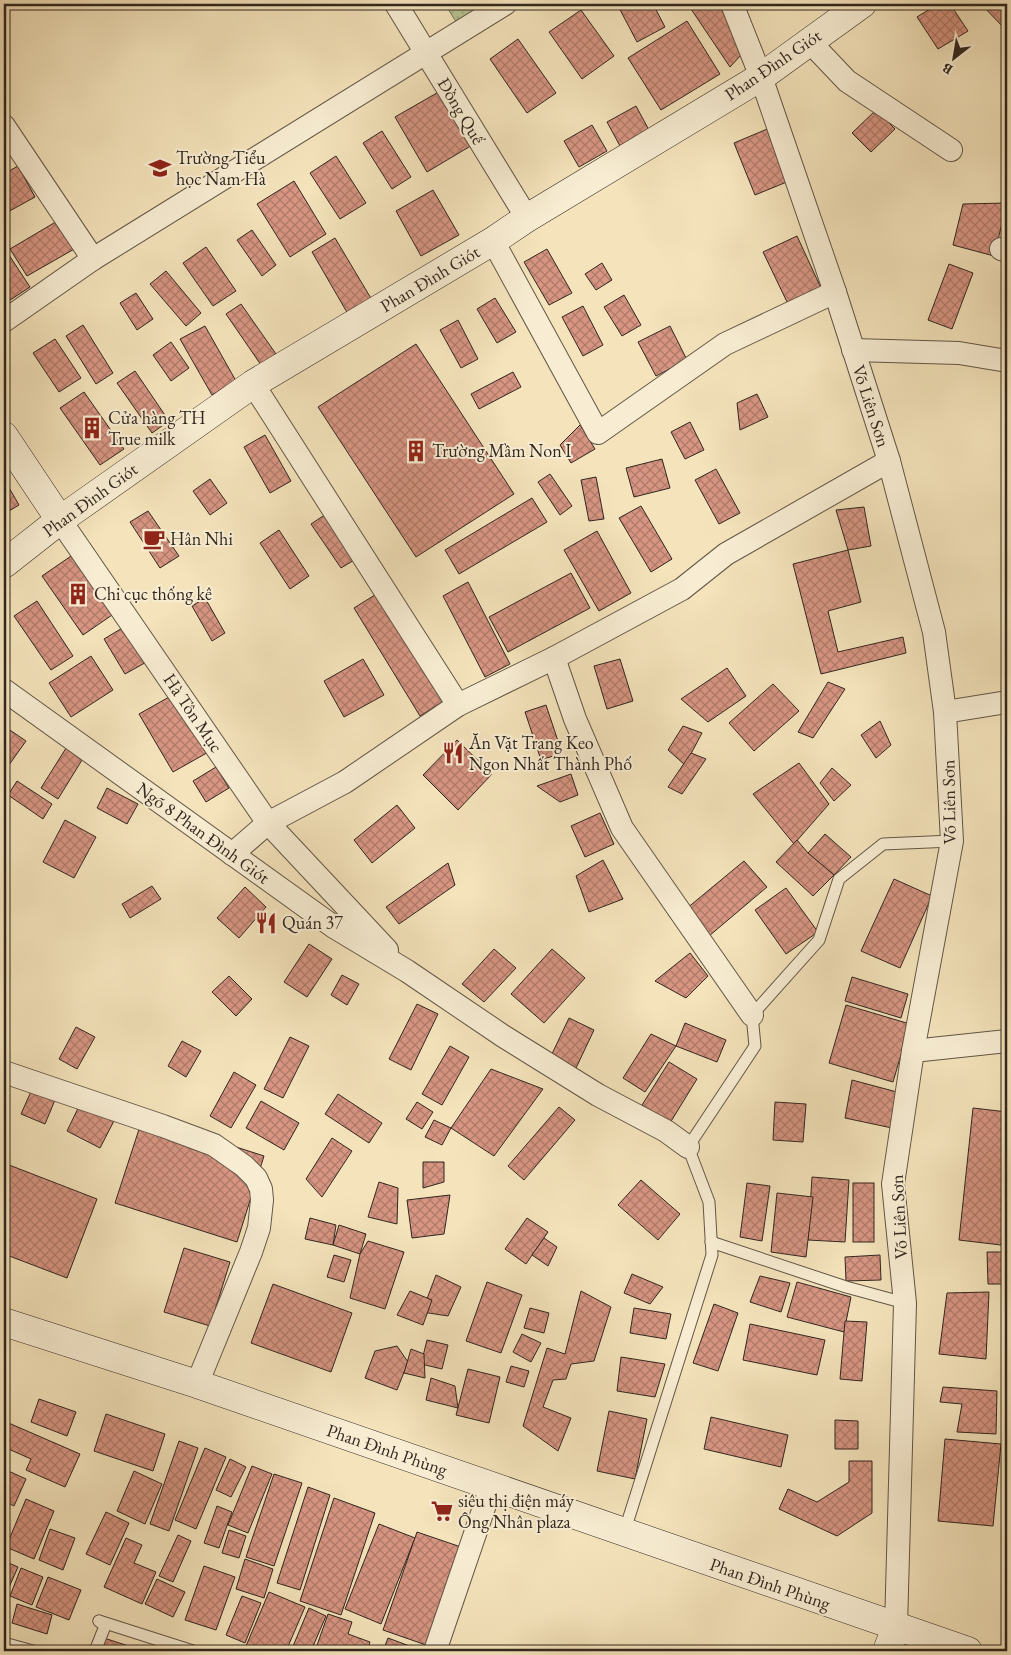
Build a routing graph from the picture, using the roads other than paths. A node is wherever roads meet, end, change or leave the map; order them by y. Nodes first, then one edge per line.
1 (396, 4) edge
2 (505, 4) edge
3 (732, 4) edge
4 (862, 4) edge
5 (809, 41) junction
6 (426, 52) junction
7 (761, 77) junction
8 (4, 126) edge
9 (950, 150) dead end
10 (527, 218) junction
11 (493, 242) junction
12 (93, 259) junction
13 (835, 292) junction
14 (4, 321) edge
15 (853, 350) junction
16 (1007, 361) edge
17 (253, 384) junction
18 (4, 436) edge
19 (889, 461) junction
20 (60, 520) junction
21 (4, 564) edge
22 (554, 658) junction
23 (4, 690) edge
24 (1007, 702) edge
25 (458, 705) junction
26 (945, 712) junction
27 (268, 823) junction
28 (952, 842) junction
29 (232, 854) junction
30 (407, 971) junction
31 (752, 1014) junction
32 (1007, 1041) edge
33 (913, 1051) junction
34 (4, 1072) edge
35 (688, 1147) junction
36 (711, 1242) junction
37 (905, 1304) junction
38 (4, 1322) edge
39 (197, 1384) junction
40 (491, 1487) junction
41 (624, 1533) junction
42 (891, 1639) edge
43 (4, 1642) edge
44 (33, 1651) edge
45 (95, 1651) edge
46 (192, 1651) edge
47 (435, 1651) edge
48 (968, 1651) edge

1 - 6 street, Đồng Quế
2 - 6 street
3 - 7 street, Võ Liên Sơn
4 - 5 street, Phan Đình Giót
5 - 7 street, Phan Đình Giót
5 - 9 street
6 - 10 street, Đồng Quế
6 - 12 street
7 - 10 street, Phan Đình Giót
7 - 13 street, Võ Liên Sơn
8 - 12 street
10 - 11 street, Phan Đình Giót
11 - 13 street
11 - 17 street, Phan Đình Giót
12 - 14 street
13 - 15 street, Võ Liên Sơn
15 - 16 street
15 - 19 street, Võ Liên Sơn
17 - 20 street, Phan Đình Giót
17 - 25 street
18 - 20 street, Hà Tôn Mục
19 - 22 street
19 - 26 street, Võ Liên Sơn
20 - 21 street, Phan Đình Giót
20 - 27 street, Hà Tôn Mục
22 - 25 street
22 - 31 street
23 - 29 street, Ngõ 8 Phan Đình Giót
24 - 26 street
25 - 27 street
26 - 28 street, Võ Liên Sơn
27 - 29 street
27 - 30 street, Hà Tôn Mục
28 - 31 lane
28 - 33 street, Võ Liên Sơn
29 - 30 street, Ngõ 8 Phan Đình Giót
30 - 35 street
31 - 35 lane
32 - 33 street
33 - 37 street, Võ Liên Sơn
34 - 39 street
35 - 36 lane
36 - 37 lane
36 - 41 lane
37 - 42 street, Võ Liên Sơn
38 - 39 street, Phan Đình Phùng
39 - 40 street, Phan Đình Phùng
40 - 41 street, Phan Đình Phùng
40 - 47 street
41 - 42 street, Phan Đình Phùng
42 - 48 street, Phan Đình Phùng
43 - 44 lane
45 - 46 lane

